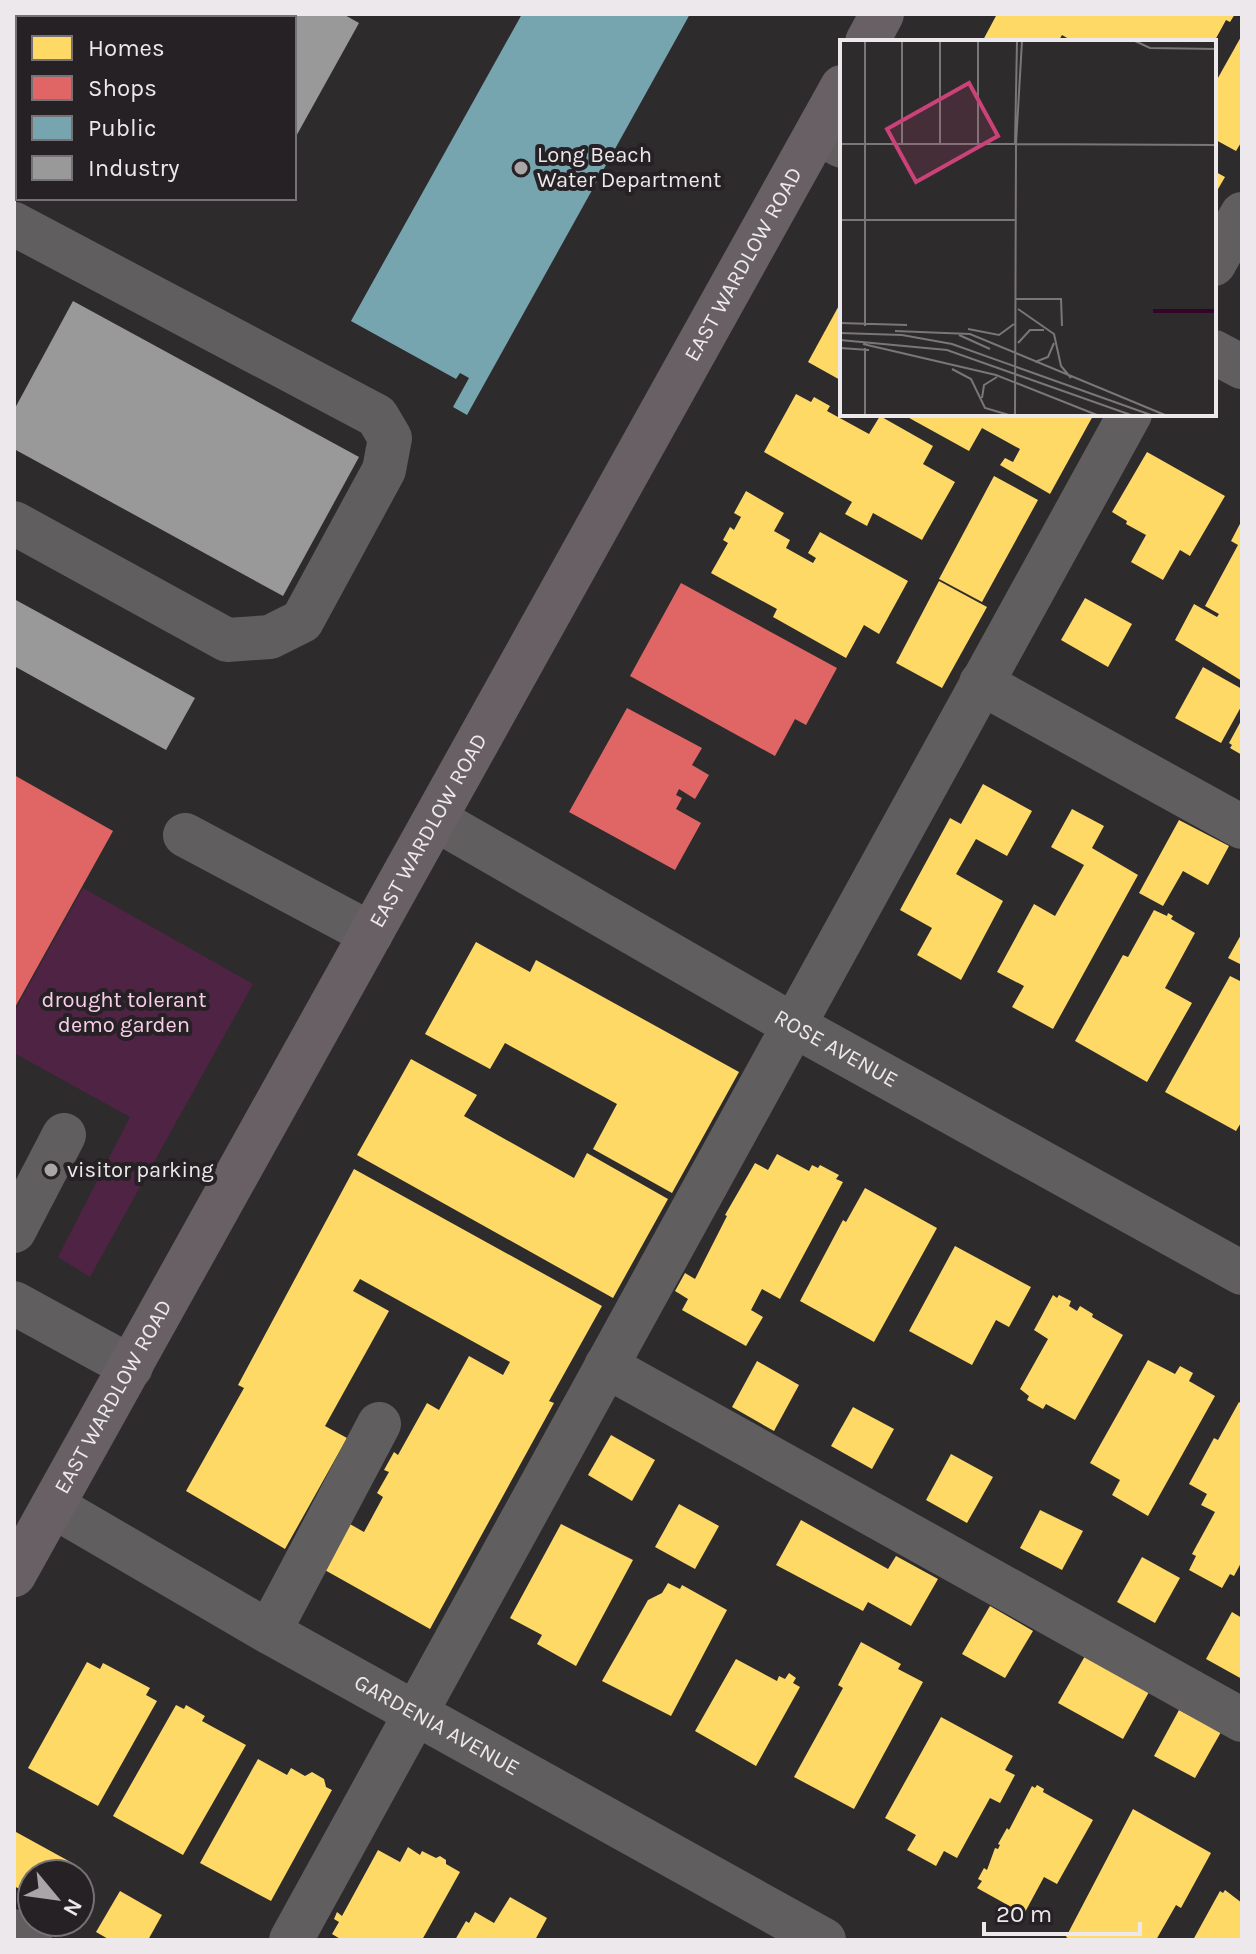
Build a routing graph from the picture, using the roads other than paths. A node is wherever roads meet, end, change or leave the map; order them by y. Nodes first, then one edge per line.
1 (882, 14) edge
2 (868, 40) edge
3 (840, 96) edge
4 (830, 139) edge
5 (1242, 214) edge
6 (14, 224) edge
7 (1216, 260) edge
8 (1216, 353) edge
9 (1242, 367) edge
10 (1129, 416) edge
11 (14, 523) edge
12 (981, 683) junction
13 (435, 819) junction
14 (1242, 827) edge
15 (185, 835) dead end
16 (371, 934) junction
17 (793, 1025) junction
18 (64, 1135) dead end
19 (14, 1231) edge
20 (1242, 1273) edge
21 (14, 1303) edge
22 (606, 1366) junction
23 (131, 1367) junction
24 (379, 1424) dead end
25 (53, 1506) junction
26 (14, 1575) edge
27 (269, 1632) junction
28 (415, 1713) junction
29 (1242, 1720) edge
30 (14, 1931) edge
31 (30, 1940) edge
32 (291, 1940) edge
33 (824, 1940) edge

1 - 2 main road
3 - 4 main road, EAST WARDLOW ROAD
4 - 13 main road, EAST WARDLOW ROAD
5 - 7 street
6 - 11 street
8 - 9 street
10 - 12 street
12 - 14 street
12 - 17 street
13 - 16 main road, EAST WARDLOW ROAD
13 - 17 street, ROSE AVENUE
15 - 16 street
16 - 23 main road, EAST WARDLOW ROAD
17 - 20 street, ROSE AVENUE
17 - 22 street
18 - 19 street
21 - 23 street
22 - 28 street
22 - 29 street
23 - 25 main road, EAST WARDLOW ROAD
24 - 27 street
25 - 26 main road, EAST WARDLOW ROAD
25 - 27 street, GARDENIA AVENUE
27 - 28 street, GARDENIA AVENUE
28 - 32 street
28 - 33 street, GARDENIA AVENUE
30 - 31 street

